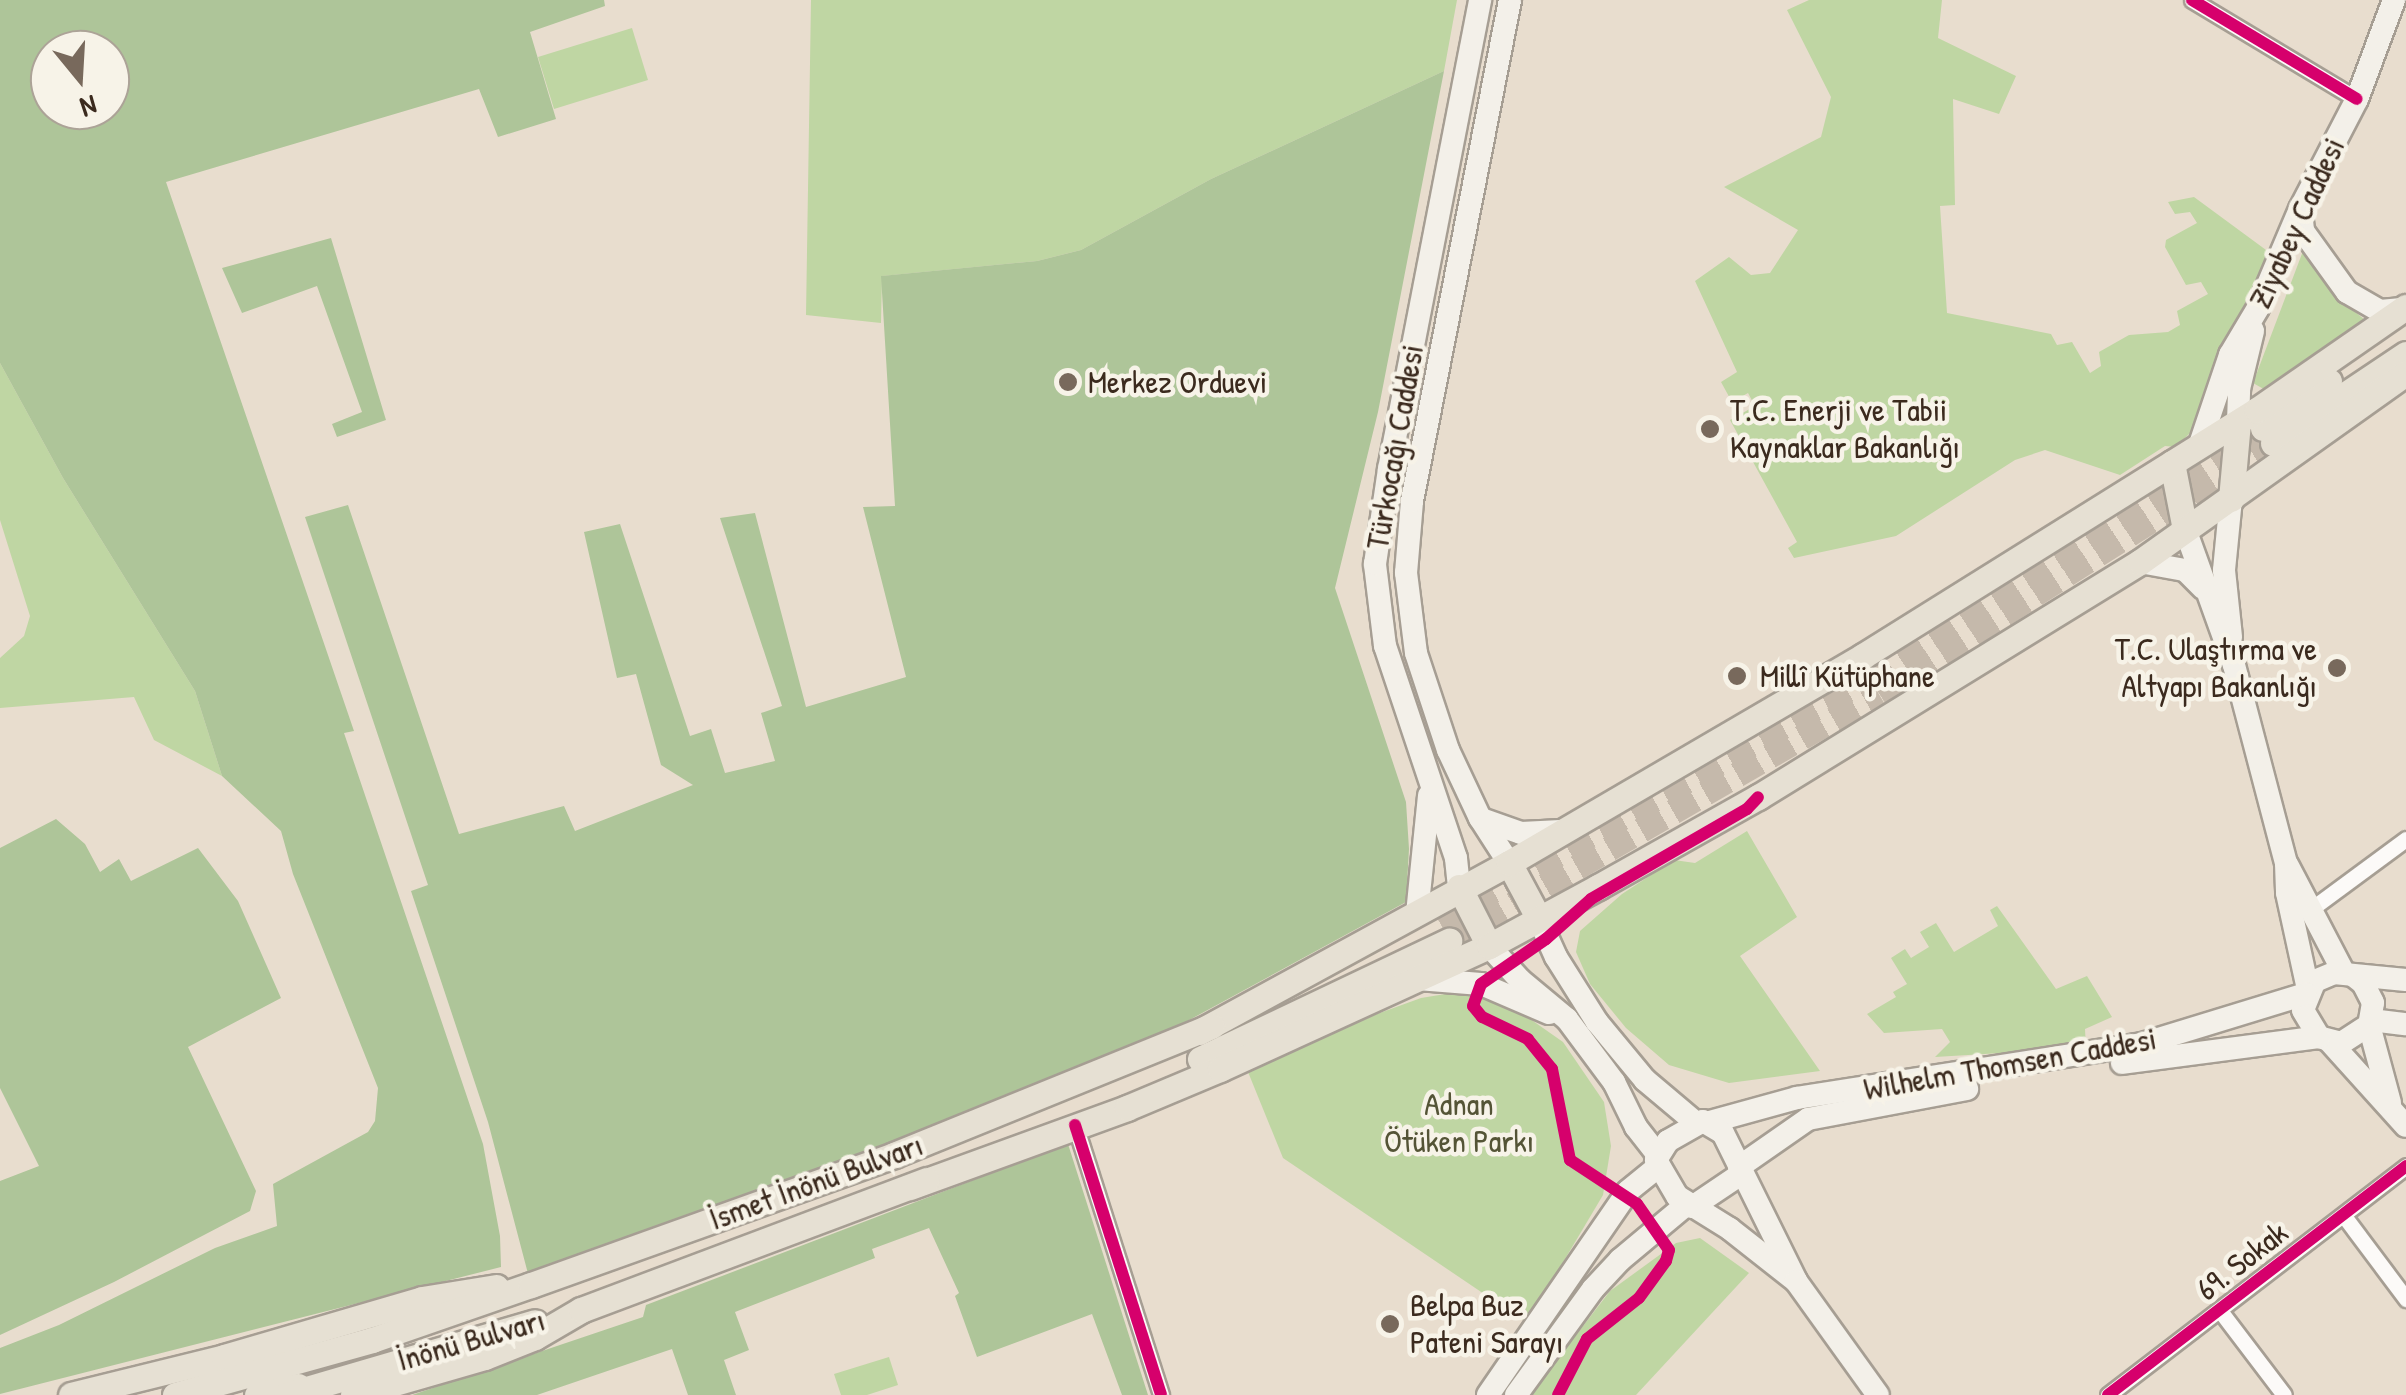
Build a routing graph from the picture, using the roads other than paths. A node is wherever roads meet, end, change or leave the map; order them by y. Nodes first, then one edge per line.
1 (1480, 0) edge
2 (1510, 0) edge
3 (2192, 0) edge
4 (2394, 0) edge
5 (1504, 32) junction
6 (1473, 36) junction
7 (1498, 56) junction
8 (1468, 60) junction
9 (2357, 99) junction
10 (2300, 209) junction
11 (2258, 308) junction
12 (2405, 314) edge
13 (2406, 354) edge
14 (2406, 373) edge
15 (2238, 422) junction
16 (2200, 444) junction
17 (2172, 463) junction
18 (2231, 499) junction
19 (2185, 529) junction
20 (2140, 562) junction
21 (2204, 589) junction
22 (2234, 665) junction
23 (1430, 782) junction
24 (1480, 818) junction
25 (1564, 830) junction
26 (2406, 839) edge
27 (1509, 862) junction
28 (2286, 863) junction
29 (1459, 888) junction
30 (2311, 909) junction
31 (1538, 917) junction
32 (1435, 925) junction
33 (1489, 946) junction
34 (2349, 974) junction
35 (1418, 979) junction
36 (2406, 980) edge
37 (2307, 991) junction
38 (1567, 1019) junction
39 (2370, 1023) junction
40 (2406, 1024) edge
41 (2324, 1039) junction
42 (2390, 1106) junction
43 (1703, 1122) junction
44 (1074, 1125) junction
45 (2406, 1126) edge
46 (1658, 1160) junction
47 (2406, 1166) edge
48 (1740, 1170) junction
49 (910, 1187) junction
50 (1690, 1205) junction
51 (2344, 1216) junction
52 (1796, 1282) junction
53 (531, 1285) junction
54 (2406, 1299) edge
55 (581, 1310) joint
56 (2221, 1312) junction
57 (357, 1384) edge
58 (71, 1395) edge
59 (112, 1395) edge
60 (174, 1395) edge
61 (257, 1395) edge
62 (286, 1395) edge
63 (1161, 1395) edge
64 (1488, 1395) edge
65 (1516, 1395) edge
66 (1878, 1395) edge
67 (2108, 1395) edge
68 (2284, 1395) edge

1 - 6 main road, Türkocağı Caddesi
2 - 5 main road, Türkocağı Caddesi
3 - 9 street
4 - 9 main road, Ziyabey Caddesi
5 - 6 main road
5 - 7 main road, Türkocağı Caddesi
6 - 8 main road, Türkocağı Caddesi
7 - 8 main road
7 - 24 main road, Türkocağı Caddesi
8 - 23 main road, Türkocağı Caddesi
9 - 10 main road, Ziyabey Caddesi
10 - 11 main road, Ziyabey Caddesi
10 - 12 main road
11 - 15 main road
11 - 16 main road, Ziyabey Caddesi
12 - 13 main road
12 - 15 main road
14 - 18 main road
15 - 16 main road
15 - 18 main road
16 - 17 main road
17 - 19 main road
17 - 25 main road
18 - 19 main road
18 - 22 main road
19 - 20 main road
19 - 21 main road
20 - 21 main road
20 - 31 main road
21 - 22 main road
22 - 28 main road
23 - 29 main road, Türkocağı Caddesi
23 - 32 main road
24 - 25 main road
24 - 27 main road, Türkocağı Caddesi
25 - 27 main road
26 - 30 street
27 - 29 main road
27 - 31 main road
28 - 30 main road
28 - 37 main road
29 - 32 main road
29 - 33 main road
30 - 34 main road
31 - 33 main road
31 - 43 main road
32 - 49 main road, İsmet İnönü Bulvarı
32 - 53 main road, İsmet İnönü Bulvarı
33 - 35 main road
33 - 38 main road
34 - 36 main road
34 - 37 main road
34 - 39 main road
35 - 38 main road
35 - 44 main road
37 - 41 main road
37 - 43 main road, Wilhelm Thomsen Caddesi
38 - 46 main road
39 - 40 main road
39 - 41 main road
39 - 42 main road
41 - 42 main road
41 - 48 main road, Wilhelm Thomsen Caddesi
42 - 45 main road
43 - 46 main road
43 - 48 main road
44 - 49 main road
44 - 63 street
46 - 50 main road
46 - 64 main road
47 - 51 street, 69. Sokak
48 - 50 main road, Wilhelm Thomsen Caddesi
48 - 52 main road
49 - 55 main road, İsmet İnönü Bulvarı
50 - 52 main road
50 - 65 main road, Wilhelm Thomsen Caddesi
51 - 54 street
51 - 56 street, 69. Sokak
52 - 66 main road
53 - 58 main road
53 - 59 main road
53 - 60 main road, İsmet İnönü Bulvarı
55 - 57 main road, İnönü Bulvarı
56 - 67 street, 69. Sokak
56 - 68 street
57 - 61 main road
57 - 62 main road

